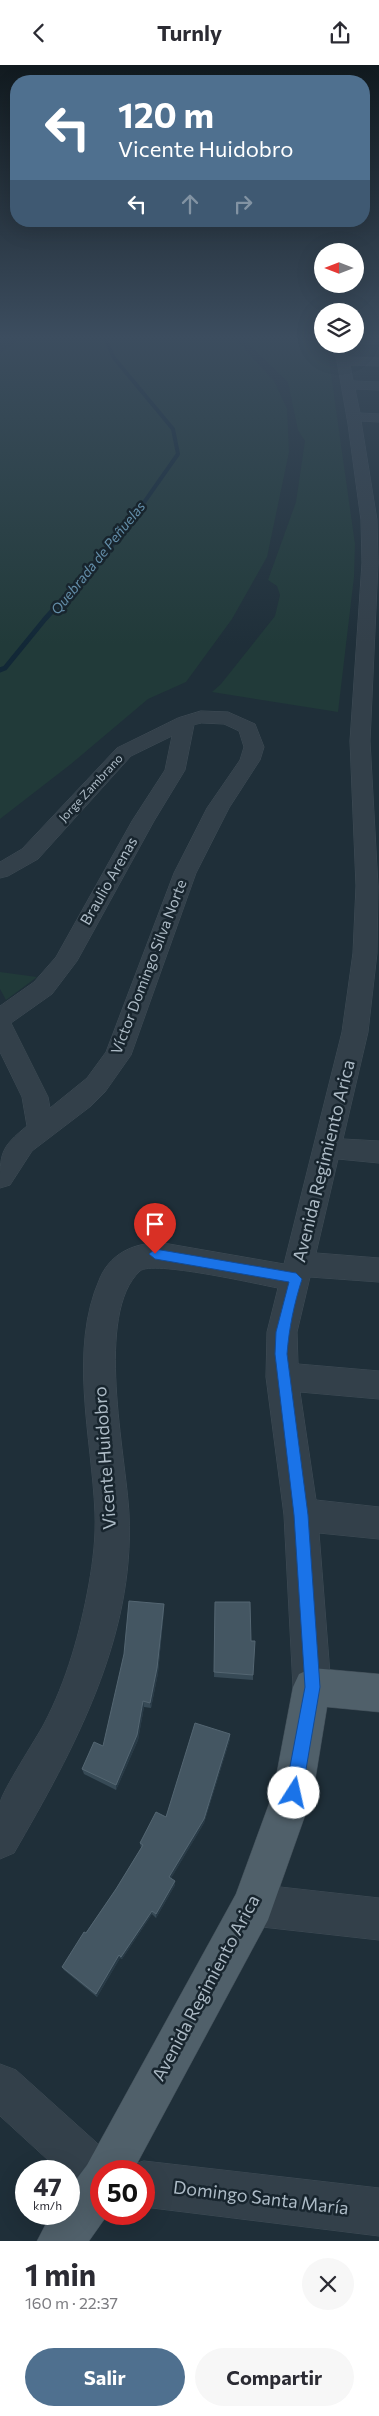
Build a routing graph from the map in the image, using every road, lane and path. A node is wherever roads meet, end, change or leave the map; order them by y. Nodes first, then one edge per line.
1 (357, 441) edge
2 (371, 703) edge
3 (185, 722) junction
4 (248, 728) joint
5 (369, 741) edge
6 (30, 854) junction
7 (0, 871) edge
8 (0, 886) edge
9 (373, 886) edge
10 (372, 953) edge
11 (0, 1018) edge
12 (0, 1026) edge
13 (367, 1033) edge
14 (41, 1130) junction
15 (328, 1148) junction
16 (379, 1152) edge
17 (0, 1177) edge
18 (379, 1270) edge
19 (298, 1271) junction
20 (282, 1377) junction
21 (379, 1385) edge
22 (301, 1515) junction
23 (379, 1523) edge
24 (312, 1687) junction
25 (379, 1693) edge
26 (0, 1839) edge
27 (254, 1905) junction
28 (379, 1919) edge
29 (0, 2086) edge
30 (114, 2160) edge
31 (90, 2167) edge
32 (155, 2185) edge
33 (90, 2202) edge
34 (379, 2212) edge
35 (69, 2238) edge

1 - 2 street, Avenida Regimiento Arica
2 - 5 street, Avenida Regimiento Arica
3 - 4 street, Jorge Zambrano
3 - 6 street, Jorge Zambrano
3 - 11 street, Braulio Arenas
4 - 14 street, Víctor Domingo Silva Norte
5 - 9 street, Avenida Regimiento Arica
6 - 7 street, Jorge Zambrano
6 - 8 street
9 - 10 street, Avenida Regimiento Arica
10 - 13 street, Avenida Regimiento Arica
12 - 14 street
13 - 15 street, Avenida Regimiento Arica
14 - 17 street, Víctor Domingo Silva Norte
15 - 16 street
15 - 19 street, Avenida Regimiento Arica
18 - 19 street, Vicente Huidobro
19 - 20 street, Avenida Regimiento Arica
19 - 26 street, Vicente Huidobro
20 - 21 street
20 - 22 street, Avenida Regimiento Arica
22 - 23 street
22 - 24 street, Avenida Regimiento Arica
24 - 25 main road
24 - 27 main road, Avenida Regimiento Arica
27 - 28 street
27 - 30 main road, Avenida Regimiento Arica
29 - 31 street
32 - 34 street, Domingo Santa María
33 - 35 main road

